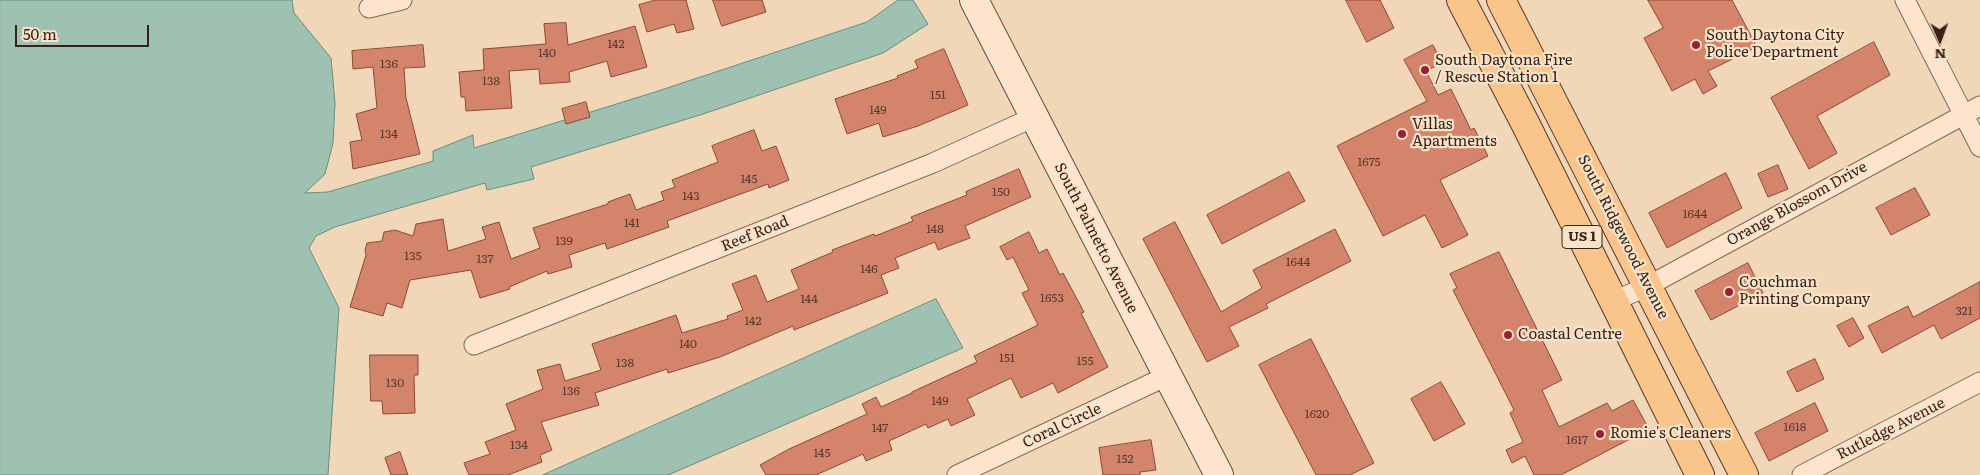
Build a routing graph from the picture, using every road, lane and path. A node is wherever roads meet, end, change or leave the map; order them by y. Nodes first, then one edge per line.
1 (402, 0) edge
2 (974, 0) edge
3 (1462, 0) edge
4 (1501, 0) edge
5 (1905, 0) edge
6 (369, 8) dead end
7 (1980, 106) edge
8 (1962, 115) junction
9 (1034, 117) junction
10 (1980, 147) edge
11 (1648, 286) junction
12 (1614, 301) junction
13 (474, 345) dead end
14 (1167, 376) junction
15 (1980, 382) edge
16 (957, 475) edge
17 (1218, 475) edge
18 (1700, 475) edge
19 (1744, 475) edge
20 (1802, 475) edge

1 - 6 street
2 - 9 street, South Palmetto Avenue
3 - 12 main road, US 1
4 - 11 main road, South Ridgewood Avenue / US 1
5 - 8 street
7 - 8 street, Orange Blossom Drive
8 - 10 street
8 - 11 street, Orange Blossom Drive
9 - 13 street, Reef Road
9 - 14 street, South Palmetto Avenue
11 - 12 street, Orange Blossom Drive
11 - 19 main road, South Ridgewood Avenue / US 1
12 - 18 main road, US 1
14 - 16 street, Coral Circle
14 - 17 street, South Palmetto Avenue
15 - 20 street, Rutledge Avenue

